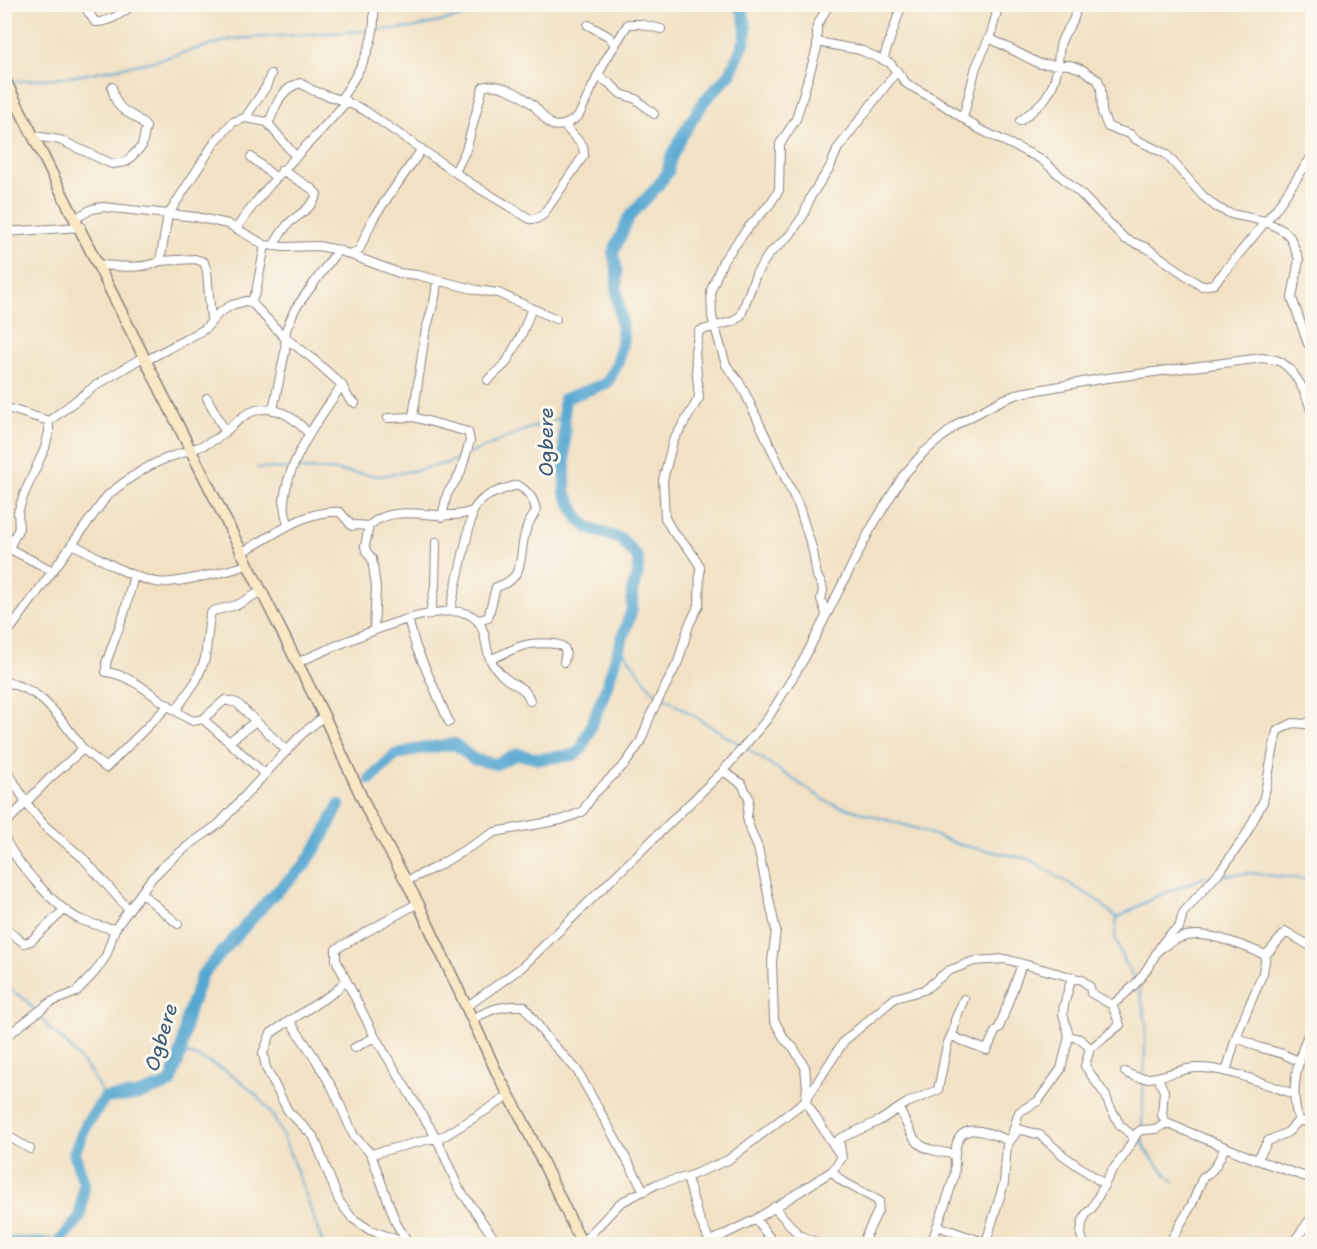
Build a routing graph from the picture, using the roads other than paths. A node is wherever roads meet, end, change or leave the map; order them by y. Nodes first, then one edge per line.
1 (83, 4) edge
2 (134, 4) edge
3 (373, 4) edge
4 (829, 4) edge
5 (902, 4) edge
6 (999, 4) edge
7 (1076, 4) edge
8 (588, 25) dead end
9 (661, 29) dead end
10 (989, 38) junction
11 (817, 42) junction
12 (615, 44) junction
13 (883, 60) junction
14 (1058, 64) junction
15 (897, 71) junction
16 (271, 74) dead end
17 (597, 76) junction
18 (4, 78) edge
19 (112, 87) dead end
20 (344, 100) junction
21 (654, 114) dead end
22 (245, 118) junction
23 (963, 118) junction
24 (1020, 121) dead end
25 (267, 122) junction
26 (564, 125) junction
27 (34, 136) junction
28 (422, 149) junction
29 (1312, 156) edge
30 (251, 157) dead end
31 (297, 157) junction
32 (282, 170) junction
33 (455, 172) junction
34 (275, 177) junction
35 (168, 215) junction
36 (1265, 221) junction
37 (78, 223) junction
38 (236, 230) junction
39 (4, 232) edge
40 (269, 246) junction
41 (338, 250) junction
42 (351, 255) junction
43 (160, 261) junction
44 (99, 265) junction
45 (437, 280) junction
46 (251, 302) junction
47 (532, 308) junction
48 (556, 319) dead end
49 (211, 320) junction
50 (714, 327) junction
51 (284, 338) junction
52 (1312, 347) edge
53 (144, 359) junction
54 (488, 380) dead end
55 (342, 385) junction
56 (207, 398) dead end
57 (355, 403) dead end
58 (4, 407) edge
59 (273, 410) junction
60 (1312, 414) edge
61 (413, 417) junction
62 (388, 418) dead end
63 (49, 421) junction
64 (225, 431) junction
65 (309, 434) junction
66 (191, 451) junction
67 (473, 511) junction
68 (442, 517) junction
69 (288, 524) junction
70 (369, 526) junction
71 (436, 542) dead end
72 (72, 544) junction
73 (7, 547) edge
74 (240, 553) junction
75 (246, 565) junction
76 (53, 571) junction
77 (134, 575) junction
78 (260, 592) junction
79 (450, 611) junction
80 (430, 614) junction
81 (826, 614) junction
82 (408, 619) junction
83 (478, 620) junction
84 (374, 630) junction
85 (4, 638) edge
86 (490, 658) junction
87 (564, 662) dead end
88 (296, 663) junction
89 (4, 681) edge
90 (530, 701) dead end
91 (172, 707) junction
92 (324, 716) junction
93 (203, 719) junction
94 (1312, 720) edge
95 (256, 721) junction
96 (449, 722) dead end
97 (230, 741) junction
98 (82, 749) junction
99 (287, 751) junction
100 (4, 765) edge
101 (723, 771) junction
102 (265, 774) junction
103 (27, 804) junction
104 (4, 825) edge
105 (4, 836) edge
106 (406, 881) junction
107 (141, 893) junction
108 (418, 903) junction
109 (64, 910) junction
110 (129, 910) junction
111 (178, 924) dead end
112 (4, 928) edge
113 (115, 930) junction
114 (1312, 947) edge
115 (1158, 951) junction
116 (1266, 955) junction
117 (1022, 964) junction
118 (1072, 977) junction
119 (345, 981) junction
120 (964, 999) dead end
121 (1112, 1005) junction
122 (466, 1007) junction
123 (472, 1019) junction
124 (289, 1020) junction
125 (1312, 1026) edge
126 (952, 1035) junction
127 (1070, 1036) junction
128 (375, 1037) junction
129 (1236, 1037) junction
130 (4, 1038) edge
131 (1095, 1045) dead end
132 (354, 1048) dead end
133 (1300, 1062) junction
134 (1125, 1072) dead end
135 (1226, 1072) junction
136 (1158, 1078) junction
137 (1294, 1094) junction
138 (509, 1096) junction
139 (805, 1101) junction
140 (899, 1108) junction
141 (1299, 1120) junction
142 (1166, 1123) junction
143 (1312, 1124) edge
144 (4, 1134) edge
145 (1134, 1137) junction
146 (437, 1139) junction
147 (1010, 1141) junction
148 (1225, 1147) junction
149 (30, 1149) dead end
150 (371, 1154) junction
151 (955, 1154) junction
152 (842, 1158) junction
153 (1257, 1160) junction
154 (832, 1171) junction
155 (687, 1177) junction
156 (1312, 1179) edge
157 (1104, 1184) junction
158 (644, 1191) junction
159 (774, 1207) junction
160 (1312, 1217) edge
161 (756, 1219) junction
162 (937, 1226) junction
163 (582, 1244) edge
164 (709, 1244) edge
165 (989, 1244) edge
166 (402, 1245) edge
167 (409, 1245) edge
168 (498, 1245) edge
169 (774, 1245) edge
170 (820, 1245) edge
171 (862, 1245) edge
172 (931, 1245) edge
173 (1084, 1245) edge
174 (1169, 1245) edge
175 (1292, 1245) edge

1 - 2 street
3 - 20 street
4 - 11 street
5 - 13 street
6 - 10 street
7 - 14 street
8 - 12 street
9 - 12 street
10 - 14 street
10 - 23 street
11 - 13 street
11 - 50 street
12 - 17 street
13 - 15 street
14 - 24 street
14 - 36 street
15 - 23 street
15 - 50 street
16 - 22 street
17 - 21 street
17 - 26 street
18 - 27 main road
19 - 27 street
20 - 25 street
20 - 28 street
20 - 31 street
22 - 25 street
22 - 35 street
23 - 36 street
25 - 31 street
26 - 33 street
26 - 33 street
27 - 37 main road
28 - 33 street
28 - 42 street
29 - 36 street
30 - 34 street
31 - 32 street
32 - 34 street
32 - 40 street
34 - 38 street
35 - 37 street
35 - 38 street
35 - 43 street
36 - 52 street
37 - 39 street
37 - 44 main road
38 - 40 street
40 - 41 street
40 - 46 street
41 - 42 street
41 - 51 street
42 - 45 street
43 - 44 street
43 - 49 street
44 - 53 main road
45 - 47 street
45 - 61 street
46 - 49 street
46 - 51 street
47 - 48 street
47 - 54 street
49 - 53 street
50 - 81 street
50 - 106 street
51 - 55 street
51 - 59 street
53 - 63 street
53 - 66 main road
55 - 57 street
55 - 65 street
56 - 64 street
58 - 63 street
59 - 64 street
59 - 65 street
60 - 81 street
61 - 62 street
61 - 68 street
63 - 73 street
64 - 66 street
65 - 69 street
66 - 72 street
66 - 74 main road
67 - 68 street
67 - 79 street
67 - 83 street
68 - 70 street
69 - 70 street
69 - 74 street
70 - 84 street
71 - 80 street
72 - 76 street
72 - 77 street
73 - 76 street
74 - 75 main road
75 - 77 street
75 - 78 main road
76 - 85 street
77 - 91 street
78 - 88 main road
78 - 91 street
79 - 80 street
79 - 83 street
80 - 82 street
81 - 101 street
82 - 84 street
82 - 96 street
83 - 86 street
84 - 88 street
86 - 87 street
86 - 90 street
88 - 92 main road
89 - 98 street
91 - 93 street
91 - 98 street
92 - 99 street
92 - 106 main road
93 - 95 street
93 - 97 street
94 - 115 street
95 - 97 street
95 - 99 street
97 - 102 street
98 - 103 street
99 - 102 street
100 - 103 street
101 - 122 street
101 - 139 street
102 - 107 street
103 - 104 street
103 - 110 street
105 - 109 street
106 - 108 main road
107 - 110 street
107 - 111 street
108 - 119 street
108 - 122 main road
109 - 112 street
109 - 113 street
110 - 113 street
113 - 130 street
114 - 116 street
115 - 116 street
115 - 121 street
116 - 129 street
117 - 118 street
117 - 126 street
117 - 139 street
118 - 121 street
118 - 127 street
119 - 124 street
119 - 128 street
120 - 126 street
121 - 131 street
122 - 123 main road
123 - 138 main road
123 - 158 street
124 - 150 street
124 - 166 street
125 - 133 street
126 - 140 street
127 - 145 street
127 - 147 street
128 - 132 street
128 - 146 street
129 - 133 street
129 - 135 street
133 - 137 street
134 - 136 street
135 - 136 street
135 - 137 street
136 - 142 street
137 - 141 street
138 - 146 street
138 - 163 main road
139 - 152 street
139 - 155 street
140 - 151 street
140 - 152 street
141 - 143 street
141 - 153 street
142 - 145 street
142 - 148 street
144 - 149 street
145 - 157 street
146 - 150 street
146 - 168 street
147 - 151 street
147 - 157 street
147 - 165 street
148 - 153 street
148 - 174 street
150 - 167 street
151 - 162 street
152 - 154 street
153 - 156 street
154 - 159 street
154 - 171 street
155 - 158 street
155 - 164 street
157 - 173 street
158 - 163 street
159 - 161 street
159 - 170 street
160 - 175 street
161 - 164 street
161 - 169 street
162 - 165 street
162 - 172 street

